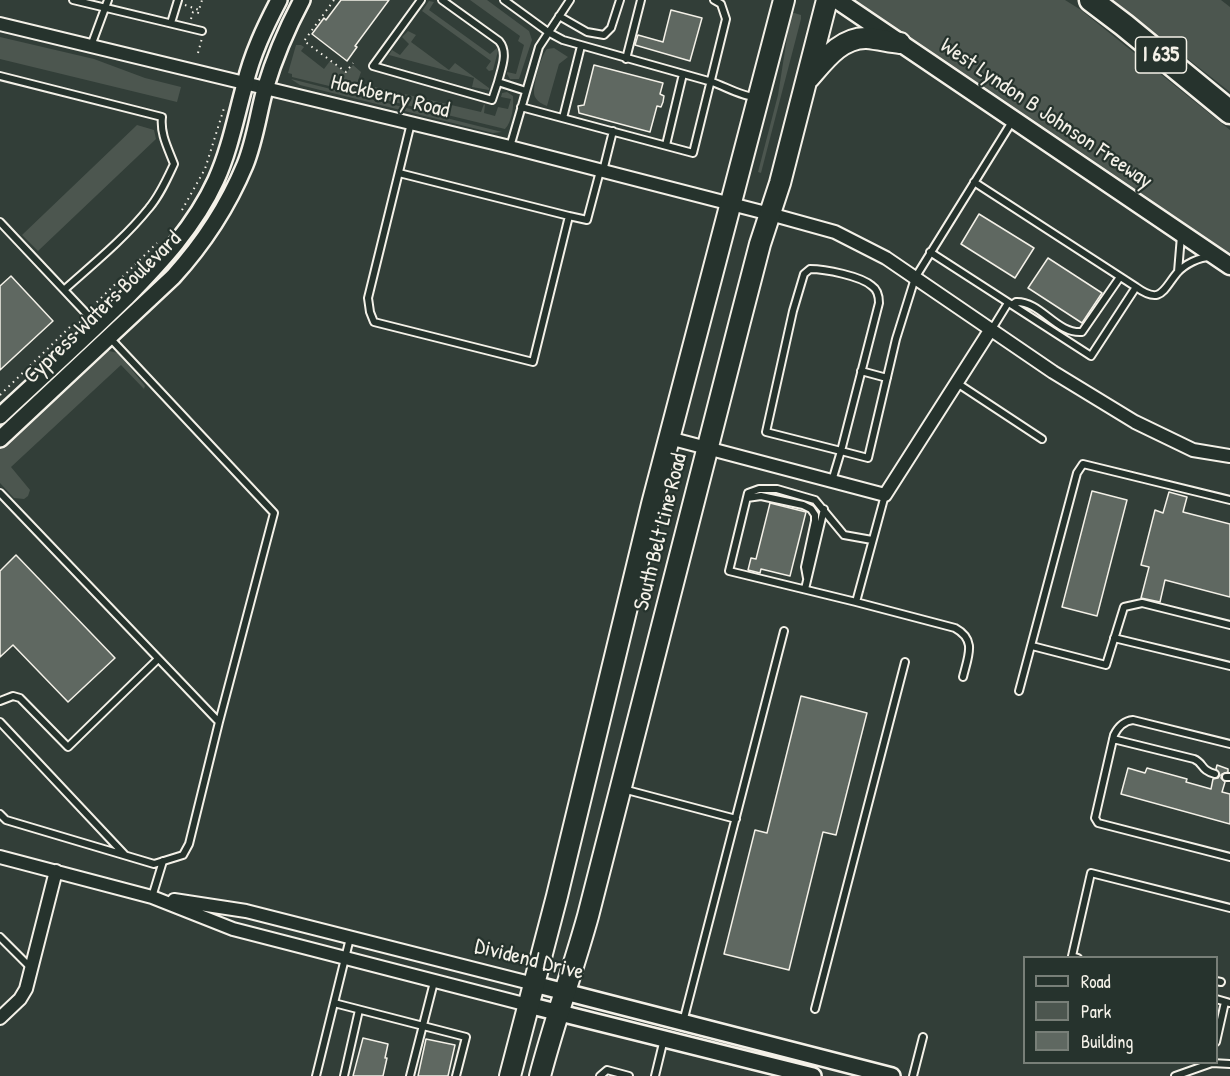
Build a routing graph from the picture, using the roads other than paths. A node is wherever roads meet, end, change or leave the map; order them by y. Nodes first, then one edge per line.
1 (73, 0) edge
2 (108, 0) edge
3 (279, 0) edge
4 (302, 0) edge
5 (421, 0) edge
6 (442, 0) edge
7 (504, 0) edge
8 (570, 0) edge
9 (620, 0) edge
10 (641, 0) edge
11 (714, 0) edge
12 (827, 0) edge
13 (837, 0) edge
14 (1090, 0) edge
15 (178, 1) edge
16 (781, 4) edge
17 (104, 8) junction
18 (559, 16) junction
19 (171, 23) junction
20 (0, 24) edge
21 (202, 31) dead end
22 (548, 32) junction
23 (900, 43) junction
24 (91, 46) junction
25 (581, 46) junction
26 (626, 59) junction
27 (683, 74) junction
28 (0, 76) edge
29 (807, 80) junction
30 (245, 82) junction
31 (498, 82) junction
32 (712, 82) junction
33 (266, 88) junction
34 (526, 91) junction
35 (759, 97) junction
36 (521, 107) junction
37 (1230, 112) edge
38 (563, 118) junction
39 (1013, 119) junction
40 (411, 123) junction
41 (613, 131) junction
42 (666, 146) junction
43 (510, 147) junction
44 (601, 172) junction
45 (399, 173) junction
46 (974, 182) junction
47 (731, 204) junction
48 (770, 213) junction
49 (569, 216) junction
50 (0, 222) edge
51 (1181, 233) junction
52 (930, 252) junction
53 (1224, 262) edge
54 (1178, 272) junction
55 (1120, 277) junction
56 (915, 278) junction
57 (1136, 287) junction
58 (65, 289) junction
59 (1010, 304) junction
60 (98, 325) junction
61 (991, 330) junction
62 (109, 337) junction
63 (861, 371) junction
64 (887, 378) junction
65 (957, 383) junction
66 (0, 416) edge
67 (669, 438) junction
68 (0, 439) edge
69 (1042, 439) dead end
70 (708, 448) junction
71 (841, 451) junction
72 (1230, 456) edge
73 (832, 482) junction
74 (0, 493) edge
75 (885, 495) junction
76 (747, 498) junction
77 (1230, 501) edge
78 (824, 509) junction
79 (872, 540) junction
80 (807, 579) junction
81 (805, 590) junction
82 (856, 602) junction
83 (1230, 625) edge
84 (784, 631) dead end
85 (1114, 638) junction
86 (1032, 646) junction
87 (158, 659) junction
88 (905, 662) dead end
89 (1230, 666) edge
90 (963, 677) dead end
91 (1019, 691) dead end
92 (0, 701) edge
93 (0, 722) edge
94 (219, 722) junction
95 (1113, 740) junction
96 (1230, 744) edge
97 (1215, 774) dead end
98 (620, 788) junction
99 (0, 813) edge
100 (736, 819) junction
101 (125, 856) junction
102 (0, 857) edge
103 (1230, 857) edge
104 (163, 861) junction
105 (56, 871) junction
106 (152, 897) junction
107 (1230, 908) edge
108 (0, 937) edge
109 (350, 938) junction
110 (1072, 956) edge
111 (345, 958) junction
112 (32, 969) junction
113 (434, 982) junction
114 (534, 984) junction
115 (566, 992) junction
116 (1228, 1002) edge
117 (334, 1003) junction
118 (528, 1005) junction
119 (815, 1009) dead end
120 (359, 1010) junction
121 (559, 1012) junction
122 (0, 1018) edge
123 (683, 1022) junction
124 (422, 1026) junction
125 (1218, 1035) edge
126 (923, 1037) dead end
127 (664, 1039) junction
128 (1209, 1064) edge
129 (316, 1076) edge
130 (344, 1076) edge
131 (410, 1076) edge
132 (456, 1076) edge
133 (510, 1076) edge
134 (540, 1076) edge
135 (600, 1076) edge
136 (629, 1076) edge
137 (655, 1076) edge
138 (813, 1076) edge
139 (892, 1076) edge
140 (913, 1076) edge
141 (1175, 1076) edge

1 - 17 lane
2 - 17 lane
3 - 30 street, Cypress Waters Boulevard
4 - 33 street, Cypress Waters Boulevard
5 - 31 lane
6 - 31 lane
7 - 22 lane
8 - 18 lane
9 - 18 lane
10 - 26 lane
11 - 32 lane
12 - 29 main road, South Belt Line Road
13 - 23 main road, West Lyndon B Johnson Freeway
14 - 37 highway, I 635
15 - 19 lane
16 - 35 main road, South Belt Line Road
17 - 19 lane
17 - 24 lane
18 - 22 lane
19 - 21 lane
20 - 24 street, Hackberry Road
22 - 25 lane
22 - 34 lane
23 - 29 main road
23 - 39 main road, West Lyndon B Johnson Freeway
24 - 30 street, Hackberry Road
25 - 26 lane
25 - 38 lane
26 - 27 lane
27 - 32 lane
27 - 42 lane
28 - 58 lane
29 - 48 main road, South Belt Line Road
30 - 33 street, Hackberry Road
30 - 60 street, Cypress Waters Boulevard
31 - 34 lane
32 - 35 lane
32 - 42 lane
33 - 40 street, Hackberry Road
33 - 62 street, Cypress Waters Boulevard
34 - 36 lane
35 - 47 main road, South Belt Line Road
36 - 38 lane
36 - 43 lane
38 - 41 lane
39 - 46 lane
39 - 51 main road, West Lyndon B Johnson Freeway
40 - 43 street, Hackberry Road
40 - 45 lane
41 - 42 lane
41 - 44 lane
43 - 44 street, Hackberry Road
44 - 47 street, Hackberry Road
44 - 49 lane
45 - 49 lane
45 - 49 lane
46 - 52 lane
46 - 55 lane
47 - 48 street, Hackberry Road
47 - 67 main road, South Belt Line Road
48 - 56 street, Hackberry Road
48 - 70 main road, South Belt Line Road
50 - 58 lane
51 - 53 main road, West Lyndon B Johnson Freeway
51 - 54 lane
52 - 56 lane
52 - 59 lane
53 - 54 lane
54 - 57 lane
55 - 57 lane
55 - 59 lane
56 - 61 street, Hackberry Road
56 - 64 lane
57 - 59 lane
58 - 60 lane
59 - 61 lane
60 - 62 street
60 - 66 street, Cypress Waters Boulevard
61 - 65 street
61 - 72 street, Hackberry Road
62 - 68 street, Cypress Waters Boulevard
62 - 94 lane
63 - 64 lane
63 - 71 lane
63 - 71 lane
64 - 71 lane
65 - 69 lane
65 - 75 street
67 - 70 street
67 - 114 main road, South Belt Line Road
70 - 73 street
70 - 98 main road, South Belt Line Road
71 - 73 lane
73 - 75 street
74 - 87 lane
75 - 79 lane
76 - 78 lane
76 - 80 lane
76 - 81 lane
77 - 86 lane
78 - 79 lane
78 - 80 lane
79 - 82 lane
80 - 81 lane
81 - 82 lane
82 - 90 lane
83 - 85 lane
84 - 100 lane
85 - 86 lane
85 - 89 lane
86 - 91 lane
87 - 92 lane
87 - 94 lane
88 - 119 lane
93 - 101 lane
94 - 104 lane
95 - 96 lane
95 - 97 lane
95 - 103 lane
98 - 100 lane
98 - 115 main road, South Belt Line Road
99 - 101 lane
100 - 123 lane
101 - 104 lane
102 - 105 street, Dividend Drive
104 - 106 lane
105 - 106 street, Dividend Drive
105 - 112 street
106 - 109 street, Dividend Drive
106 - 111 street, Dividend Drive
107 - 110 lane
108 - 112 lane
109 - 111 lane
109 - 114 street, Dividend Drive
111 - 113 street, Dividend Drive
111 - 117 lane
112 - 122 street
113 - 118 street, Dividend Drive
113 - 124 lane
114 - 115 street, Dividend Drive
114 - 118 main road, South Belt Line Road
115 - 121 main road, South Belt Line Road
115 - 123 street, Dividend Drive
116 - 125 lane
117 - 120 lane
117 - 129 lane
118 - 121 street, Dividend Drive
118 - 133 main road, South Belt Line Road
120 - 124 lane
120 - 130 lane
121 - 127 street, Dividend Drive
121 - 134 main road, South Belt Line Road
123 - 139 street, Dividend Drive
124 - 131 lane
124 - 132 lane
126 - 140 lane
127 - 137 lane
127 - 138 street, Dividend Drive
128 - 141 lane
135 - 136 lane

